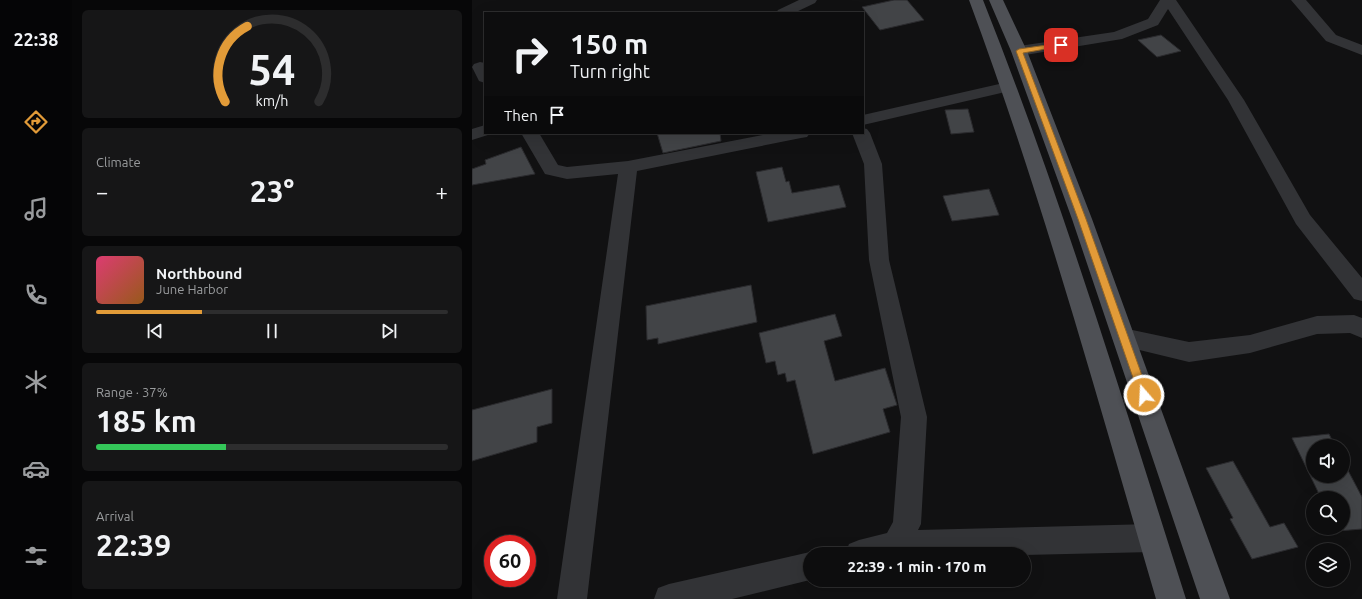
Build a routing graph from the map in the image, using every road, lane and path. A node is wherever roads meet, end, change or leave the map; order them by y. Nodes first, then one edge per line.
1 (810, 0) edge
2 (976, 0) edge
3 (996, 0) edge
4 (1168, 0) edge
5 (1298, 0) edge
6 (785, 12) edge
7 (1362, 50) edge
8 (1019, 51) junction
9 (1008, 87) junction
10 (864, 120) edge
11 (484, 130) edge
12 (531, 134) edge
13 (796, 134) edge
14 (861, 134) edge
15 (472, 135) edge
16 (628, 167) junction
17 (1362, 293) edge
18 (1362, 329) edge
19 (1123, 337) junction
20 (1152, 538) junction
21 (896, 545) junction
22 (888, 547) edge
23 (803, 568) edge
24 (572, 599) edge
25 (669, 599) edge
26 (1171, 599) edge
27 (1215, 599) edge

1 - 6 street
2 - 9 main road
3 - 8 main road
4 - 8 street
4 - 17 street
5 - 7 street
8 - 19 main road
9 - 10 street
9 - 20 main road
11 - 15 street
12 - 16 street
13 - 16 street
14 - 21 street
16 - 24 street
18 - 19 street
19 - 27 main road
20 - 21 street
20 - 26 main road
21 - 22 street
23 - 25 street

